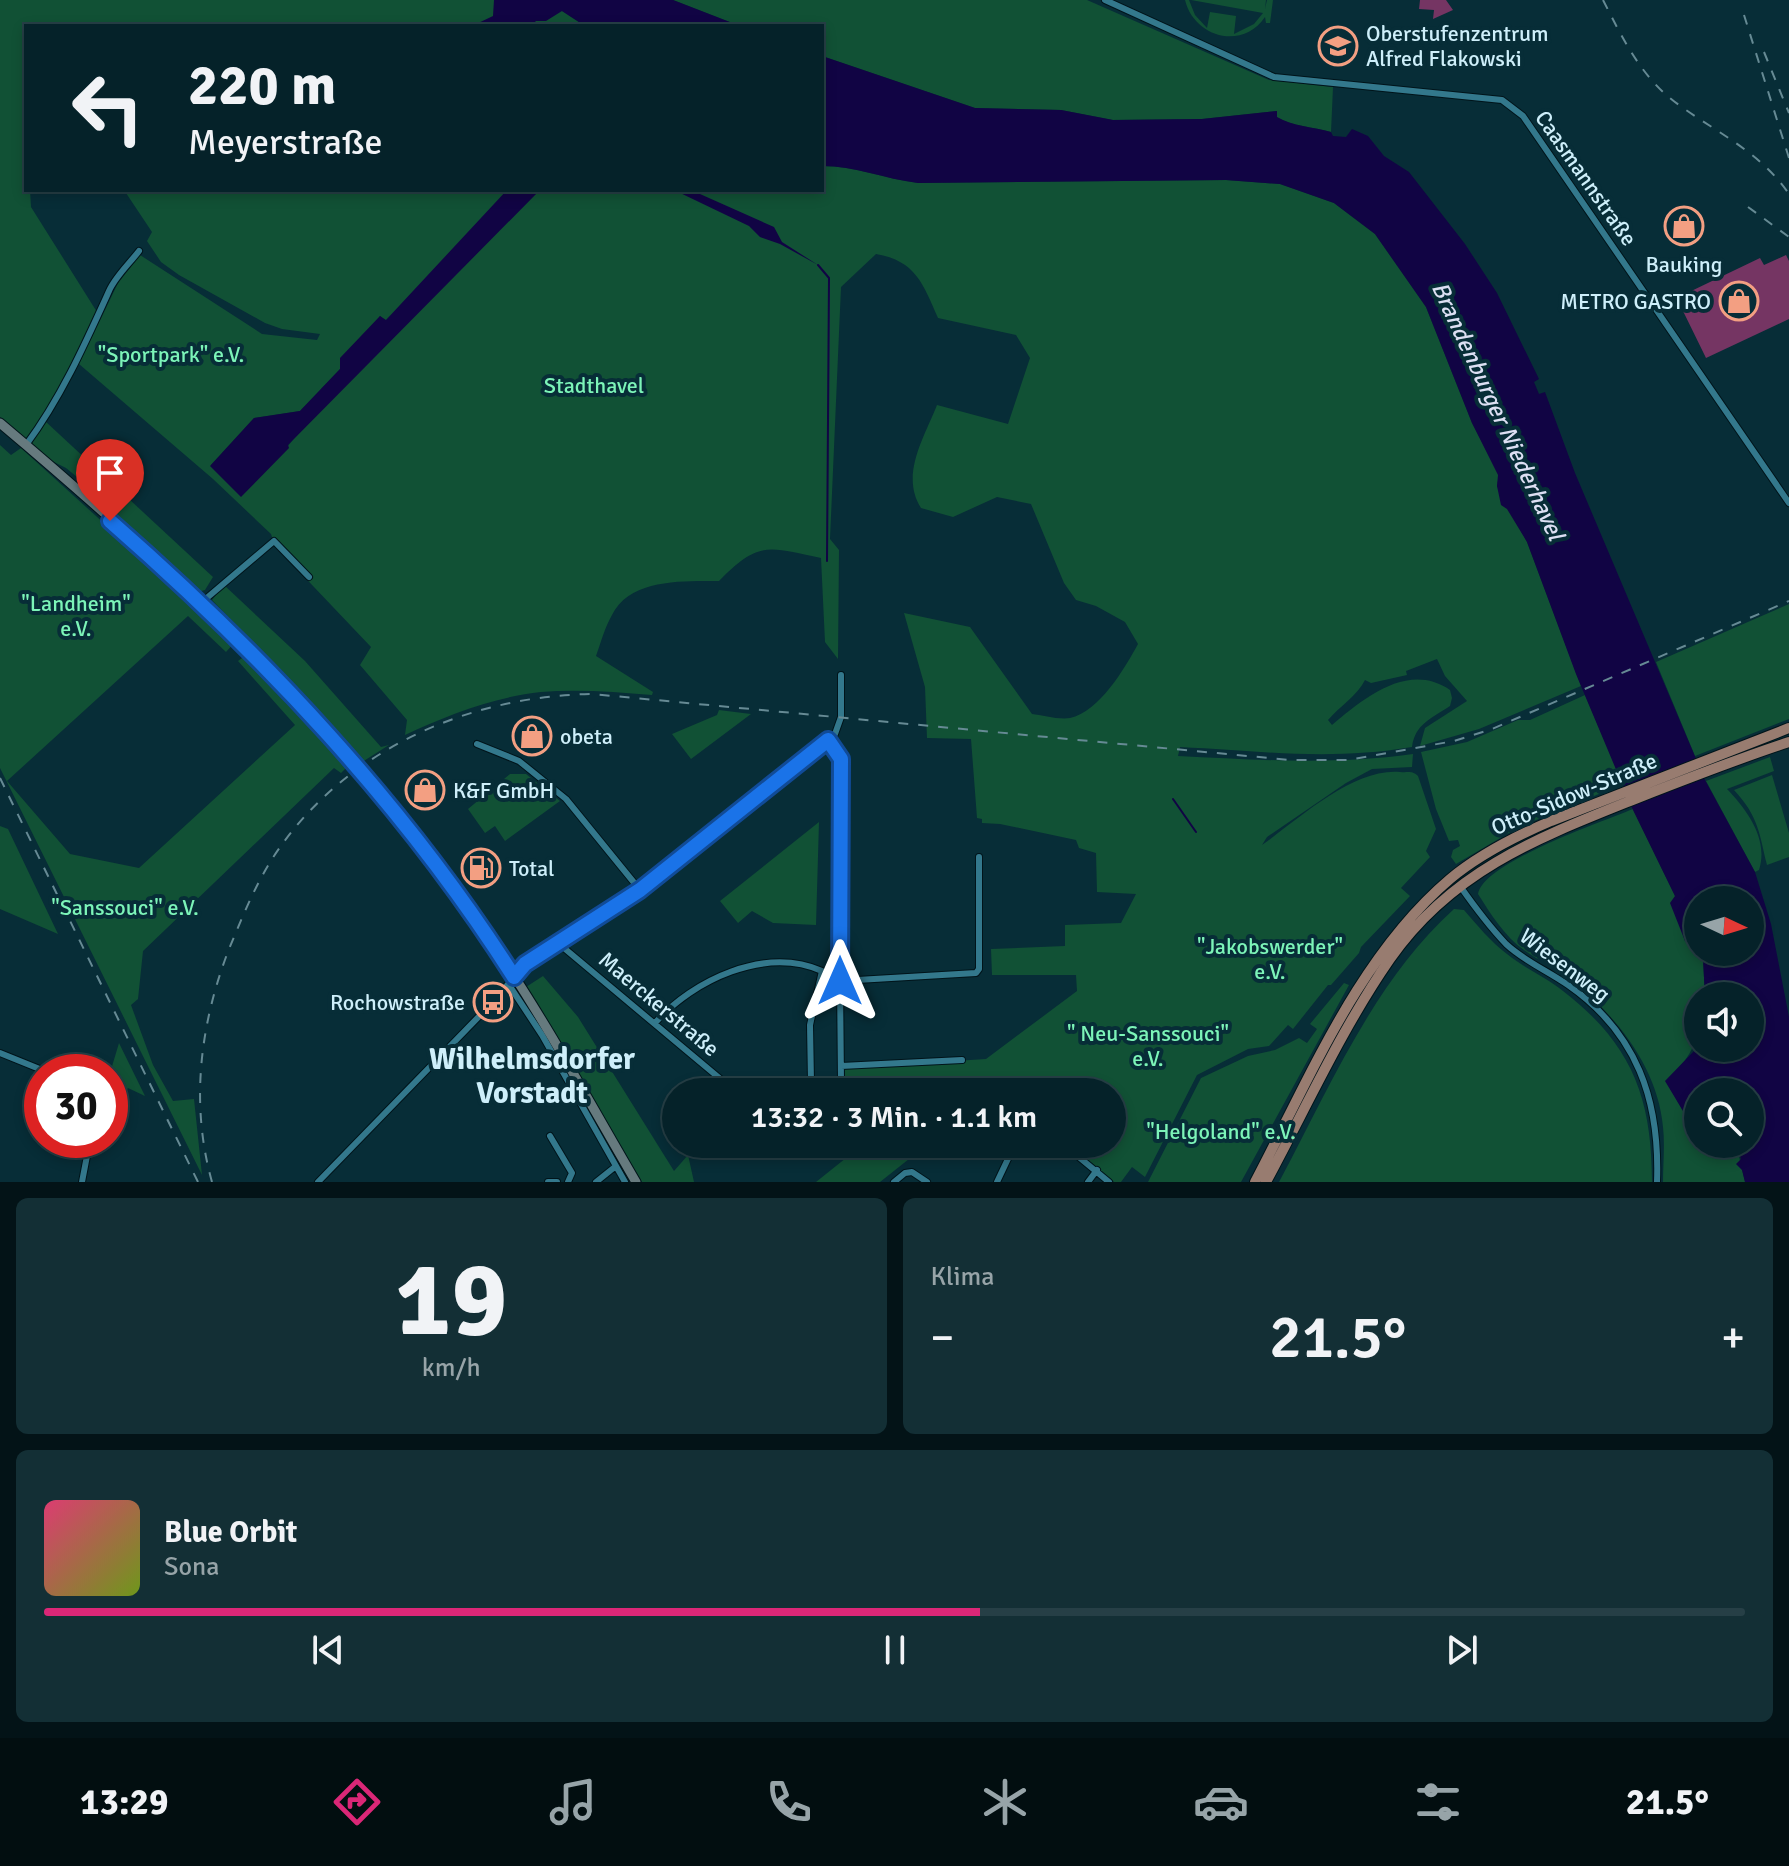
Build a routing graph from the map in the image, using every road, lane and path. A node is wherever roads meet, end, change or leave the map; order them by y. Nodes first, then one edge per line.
1 (1105, 0) edge
2 (139, 251) dead end
3 (0, 423) edge
4 (26, 445) junction
5 (1789, 503) edge
6 (309, 577) dead end
7 (202, 602) junction
8 (841, 675) dead end
9 (1789, 728) edge
10 (828, 740) junction
11 (1789, 742) edge
12 (477, 744) dead end
13 (1715, 762) junction
14 (979, 857) dead end
15 (1457, 882) junction
16 (640, 890) junction
17 (558, 943) junction
18 (511, 981) junction
19 (840, 981) junction
20 (655, 1023) junction
21 (0, 1053) edge
22 (962, 1060) dead end
23 (24, 1063) edge
24 (841, 1066) junction
25 (720, 1078) edge
26 (811, 1078) edge
27 (841, 1078) edge
28 (550, 1136) dead end
29 (87, 1158) edge
30 (1008, 1158) edge
31 (1081, 1158) edge
32 (616, 1160) junction
33 (1097, 1170) junction
34 (82, 1182) edge
35 (318, 1182) edge
36 (548, 1182) edge
37 (557, 1182) edge
38 (568, 1182) edge
39 (596, 1182) edge
40 (625, 1182) edge
41 (636, 1182) edge
42 (894, 1182) edge
43 (927, 1182) edge
44 (997, 1182) edge
45 (1088, 1182) edge
46 (1109, 1182) edge
47 (1255, 1182) edge
48 (1266, 1182) edge
49 (1657, 1182) edge

1 - 5 street, Caasmannstraße
2 - 4 street
3 - 4 main road
4 - 7 main road
6 - 7 street
7 - 18 main road
8 - 10 street
9 - 13 main road, Otto-Sidow-Straße
10 - 16 street
10 - 19 street
11 - 13 main road, Otto-Sidow-Straße
12 - 16 street
13 - 15 main road, Otto-Sidow-Straße
14 - 19 street
15 - 47 main road, Otto-Sidow-Straße
15 - 48 main road, Otto-Sidow-Straße
15 - 49 street, Wiesenweg
16 - 17 street
17 - 18 street
17 - 20 street, Maerckerstraße
18 - 32 main road
18 - 35 street
19 - 24 street
20 - 25 street, Maerckerstraße
20 - 26 street
21 - 23 street
22 - 24 street
24 - 27 street
28 - 38 street
29 - 34 street
30 - 44 street
31 - 33 street
32 - 39 street
32 - 40 street
32 - 41 main road
33 - 45 street
33 - 46 street
36 - 37 street
42 - 43 street

